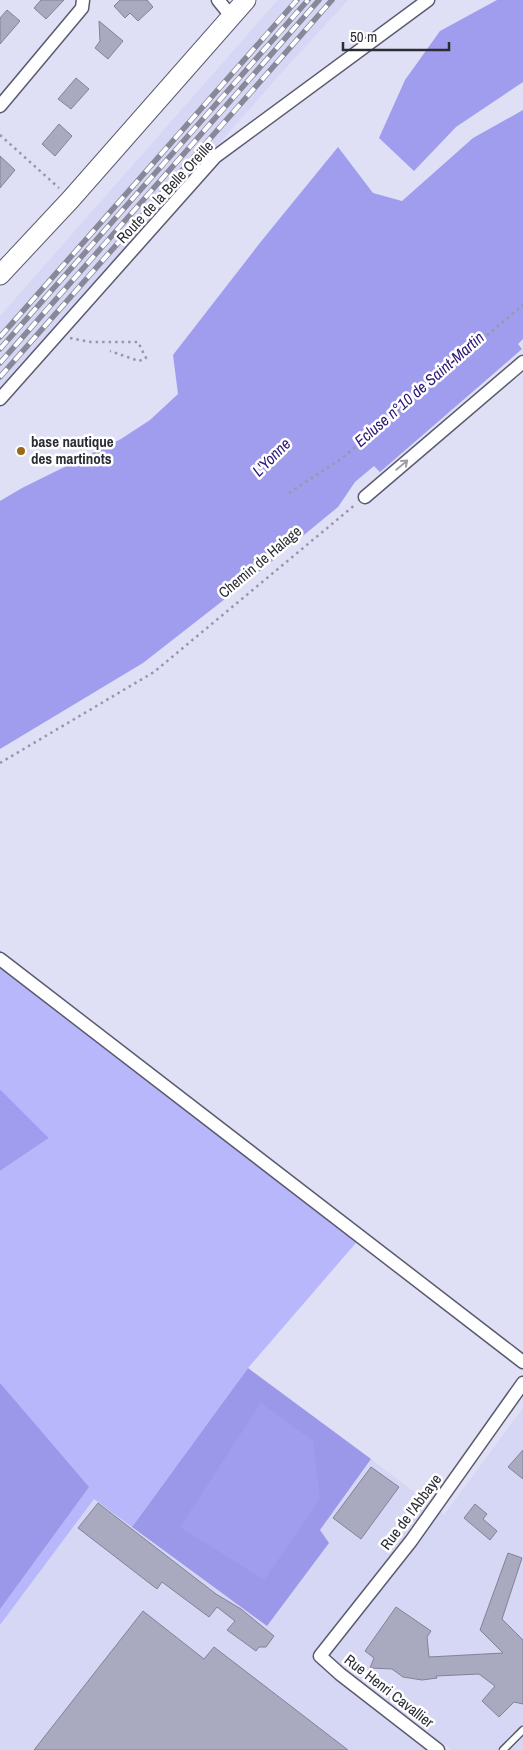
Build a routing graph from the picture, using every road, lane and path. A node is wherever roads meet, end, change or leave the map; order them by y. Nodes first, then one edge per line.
1 (83, 0) edge
2 (218, 0) edge
3 (246, 0) edge
4 (428, 0) edge
5 (232, 16) junction
6 (0, 106) edge
7 (0, 135) edge
8 (71, 199) junction
9 (0, 275) edge
10 (523, 305) edge
11 (57, 336) junction
12 (110, 351) dead end
13 (523, 362) edge
14 (0, 399) edge
15 (289, 493) dead end
16 (365, 497) joint
17 (0, 763) edge
18 (0, 959) edge
19 (523, 1362) edge
20 (523, 1383) edge
21 (320, 1656) joint
22 (523, 1730) edge
23 (438, 1750) edge
24 (502, 1750) edge

1 - 6 street
2 - 5 street
3 - 5 main road
4 - 11 street, Route de la Belle Oreille
5 - 8 main road
7 - 8 path
8 - 9 main road
10 - 15 path
11 - 12 path
11 - 14 street, Route de la Belle Oreille
16 -> 13 street
16 - 17 path, Chemin de Halage
18 - 19 street
20 - 21 street, Rue de l'Abbaye
21 - 23 street, Rue Henri Cavallier
22 - 24 lane

